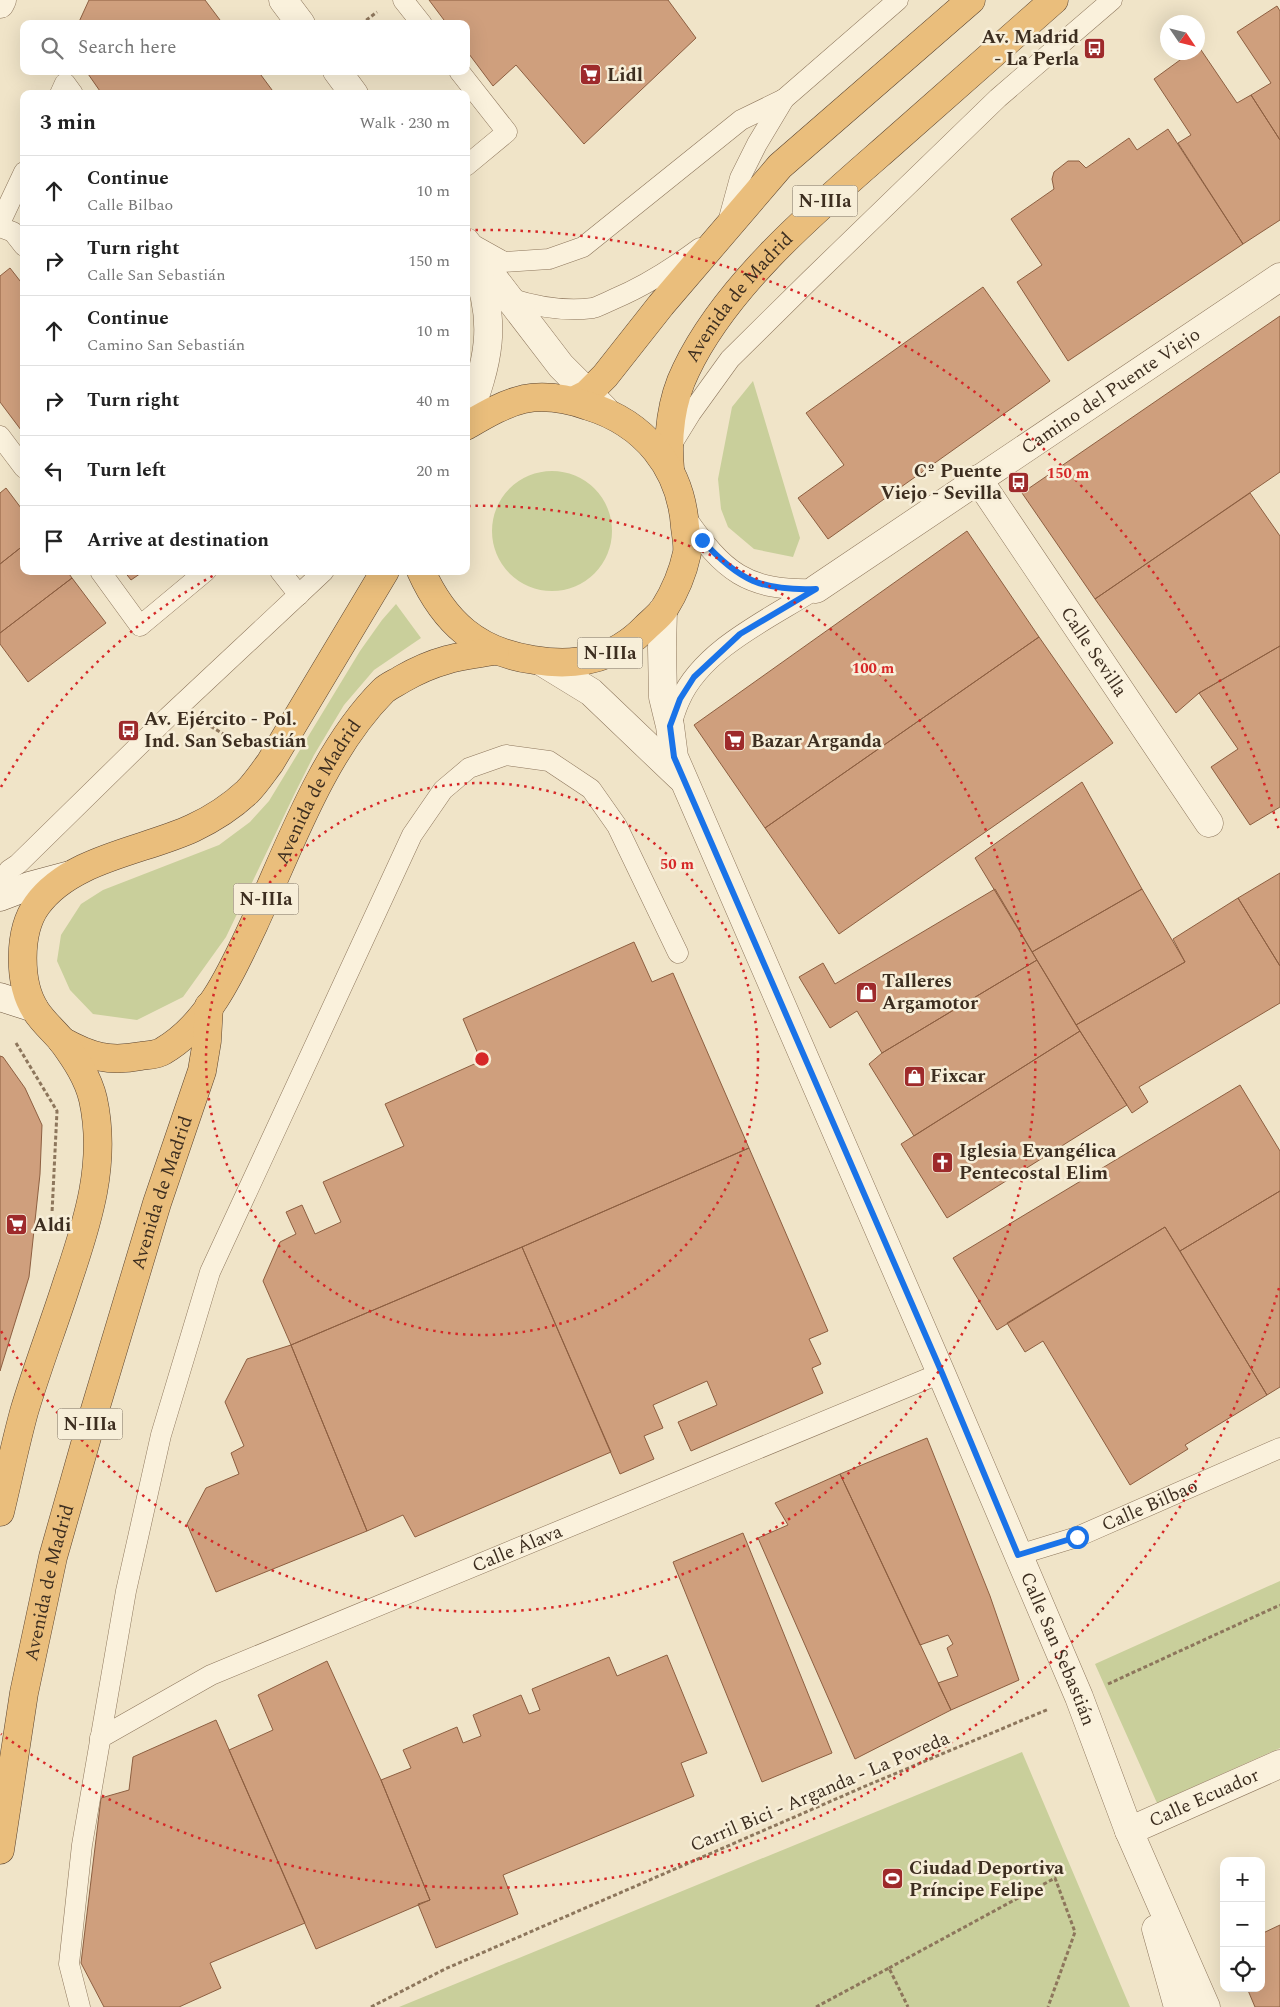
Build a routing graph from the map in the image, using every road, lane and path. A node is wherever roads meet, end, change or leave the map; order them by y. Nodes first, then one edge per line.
1 (2, 0) edge
2 (282, 0) edge
3 (403, 0) edge
4 (898, 0) edge
5 (972, 0) edge
6 (1054, 0) edge
7 (1112, 0) edge
8 (0, 4) edge
9 (298, 20) edge
10 (419, 20) edge
11 (340, 75) edge
12 (462, 75) edge
13 (62, 90) edge
14 (69, 90) edge
15 (351, 90) edge
16 (784, 99) junction
17 (470, 163) edge
18 (20, 181) edge
19 (0, 225) edge
20 (725, 230) junction
21 (20, 241) edge
22 (470, 244) edge
23 (470, 247) edge
24 (470, 253) edge
25 (1280, 277) edge
26 (509, 298) junction
27 (580, 397) junction
28 (470, 409) edge
29 (470, 424) edge
30 (0, 436) edge
31 (669, 460) junction
32 (20, 463) edge
33 (978, 479) junction
34 (684, 516) junction
35 (103, 575) edge
36 (201, 575) edge
37 (283, 575) edge
38 (320, 575) edge
39 (383, 575) edge
40 (423, 575) edge
41 (816, 589) junction
42 (299, 595) junction
43 (663, 610) junction
44 (495, 650) junction
45 (542, 662) junction
46 (670, 726) junction
47 (683, 780) junction
48 (1209, 823) dead end
49 (70, 875) junction
50 (0, 886) edge
51 (0, 897) edge
52 (678, 953) dead end
53 (0, 997) edge
54 (209, 1006) junction
55 (34, 1008) junction
56 (12, 1036) dead end
57 (62, 1041) junction
58 (52, 1215) dead end
59 (942, 1373) junction
60 (1280, 1448) edge
61 (0, 1512) edge
62 (1018, 1555) junction
63 (1280, 1605) edge
64 (1079, 1697) junction
65 (100, 1738) junction
66 (1280, 1764) edge
67 (1128, 1832) junction
68 (0, 1850) edge
69 (889, 1968) junction
70 (80, 2007) edge
71 (371, 2007) edge
72 (816, 2007) edge
73 (908, 2007) edge
74 (1048, 2007) edge
75 (1178, 2007) edge
76 (1206, 2007) edge

1 - 8 street
2 - 9 street
3 - 10 lane
4 - 16 lane
5 - 20 highway, N-IIIa
6 - 31 highway, Avenida de Madrid / N-IIIa
7 - 31 lane
11 - 15 street
12 - 17 lane
13 - 14 lane
16 - 20 lane
16 - 22 lane
18 - 19 lane
19 - 21 lane
20 - 26 lane
20 - 27 highway, N-IIIa
23 - 26 street
24 - 28 street
25 - 33 street, Camino del Puente Viejo
26 - 27 street
27 - 29 highway, N-IIIa
27 - 31 highway, N-IIIa
30 - 32 lane
31 - 34 highway, N-IIIa
33 - 41 street, Camino del Puente Viejo
33 - 48 street, Calle Sevilla
34 - 41 lane
34 - 43 highway, N-IIIa
35 - 36 lane
37 - 42 lane
38 - 42 lane
39 - 49 highway, N-IIIa
40 - 44 highway, N-IIIa
41 - 46 lane
42 - 50 lane
43 - 45 highway, N-IIIa
43 - 46 street, Calle San Sebastián
44 - 45 highway, N-IIIa
44 - 54 highway, Avenida de Madrid / N-IIIa
45 - 47 street
46 - 47 street, Calle San Sebastián
47 - 59 street, Calle San Sebastián
49 - 51 street
49 - 55 highway, N-IIIa
52 - 65 lane
53 - 55 street
54 - 57 highway, N-IIIa
54 - 68 highway, Avenida de Madrid / N-IIIa
55 - 57 highway, N-IIIa
56 - 58 path
57 - 61 highway, N-IIIa
59 - 62 street, Calle San Sebastián
59 - 65 lane, Calle Álava
60 - 62 lane, Calle Bilbao
62 - 64 street, Calle San Sebastián
63 - 64 path, Carril Bici - Arganda - La Poveda
64 - 67 street, Calle San Sebastián
64 - 71 path, Carril Bici - Arganda - La Poveda
65 - 70 lane
66 - 67 street, Calle Ecuador
67 - 75 street, Calle San Sebastián
67 - 76 street, Calle San Sebastián
69 - 72 path
69 - 73 path
69 - 74 path

